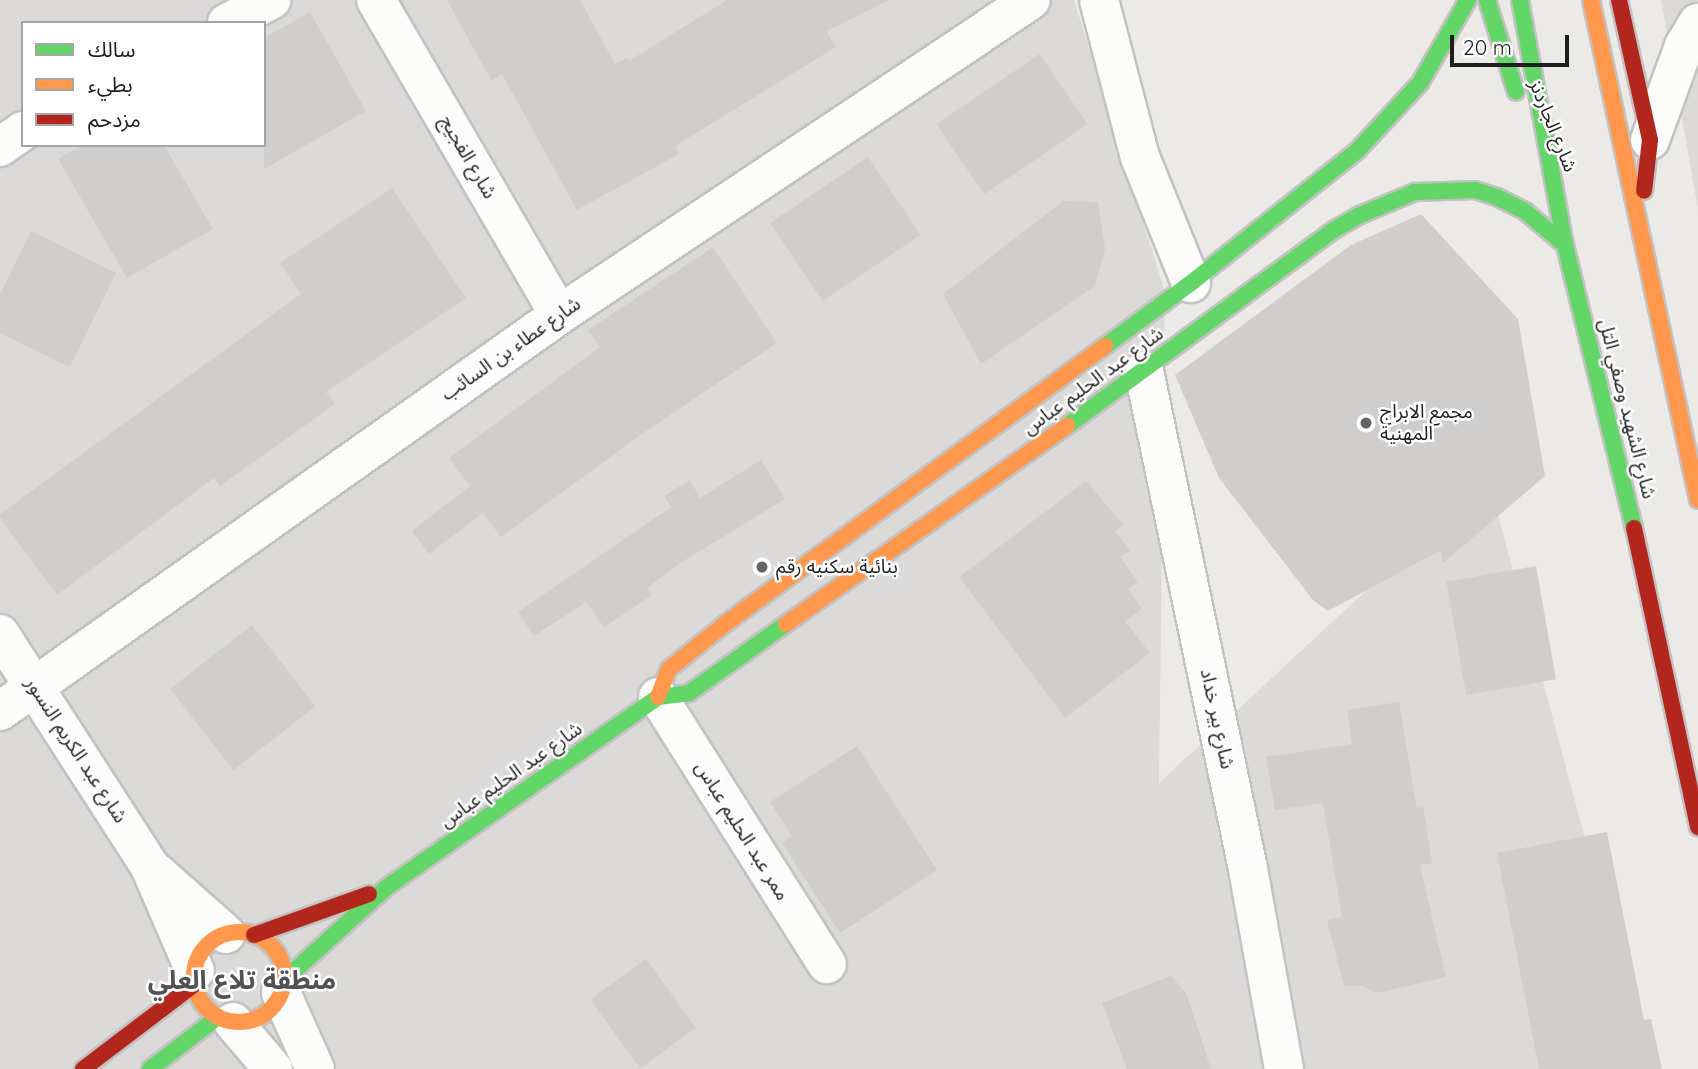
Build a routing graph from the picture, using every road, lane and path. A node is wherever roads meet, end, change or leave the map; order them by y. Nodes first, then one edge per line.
1 (271, 0) edge
2 (376, 0) edge
3 (1031, 0) edge
4 (1099, 0) edge
5 (1468, 0) edge
6 (1488, 0) edge
7 (1520, 0) edge
8 (1591, 0) edge
9 (1619, 0) edge
10 (231, 21) edge
11 (1698, 23) edge
12 (21, 132) edge
13 (1650, 140) junction
14 (0, 147) edge
15 (1556, 188) junction
16 (1641, 225) junction
17 (1565, 245) junction
18 (1191, 283) junction
19 (559, 315) junction
20 (1144, 371) junction
21 (1698, 500) edge
22 (0, 634) edge
23 (35, 687) junction
24 (659, 698) junction
25 (0, 711) edge
26 (1698, 827) edge
27 (150, 867) junction
28 (387, 887) junction
29 (240, 934) junction
30 (827, 964) dead end
31 (195, 977) junction
32 (283, 987) junction
33 (225, 1019) junction
34 (83, 1069) edge
35 (150, 1069) edge
36 (274, 1069) edge
37 (315, 1069) edge
38 (1284, 1069) edge

1 - 10 street
2 - 19 street, شارع الفجيج
3 - 19 street, شارع عطاء بن السائب
4 - 18 street
5 - 18 street, شارع عبد الحليم عباس
6 - 15 street, شارع الجاردنز
7 - 15 street, شارع الشهيد وصفي التل
8 - 16 street
9 - 13 street
11 - 13 street
12 - 14 street
13 - 16 street
15 - 17 street, شارع الشهيد وصفي التل
16 - 21 street
17 - 20 street, شارع عبد الحليم عباس
17 - 26 street, شارع الشهيد وصفي التل
18 - 24 street, شارع عبد الحليم عباس
19 - 23 street, شارع عطاء بن السائب
20 - 24 street, شارع عبد الحليم عباس
20 - 38 street, شارع بير خداد
22 - 23 street, شارع عبد الكريم النسور
23 - 25 street, شارع عطاء بن السائب
23 - 27 street, شارع عبد الكريم النسور
24 - 28 street, شارع عبد الحليم عباس
24 - 30 street, ممر عبد الحليم عباس
27 - 29 street, شارع عبد الكريم النسور
27 - 31 street, شارع عبد الكريم النسور
28 - 29 street, شارع عبد الحليم عباس
28 - 32 street, شارع عبد الحليم عباس
29 - 31 street
29 - 32 street
31 - 33 street
31 - 34 street
32 - 33 street
32 - 37 street
33 - 35 street
33 - 36 street

